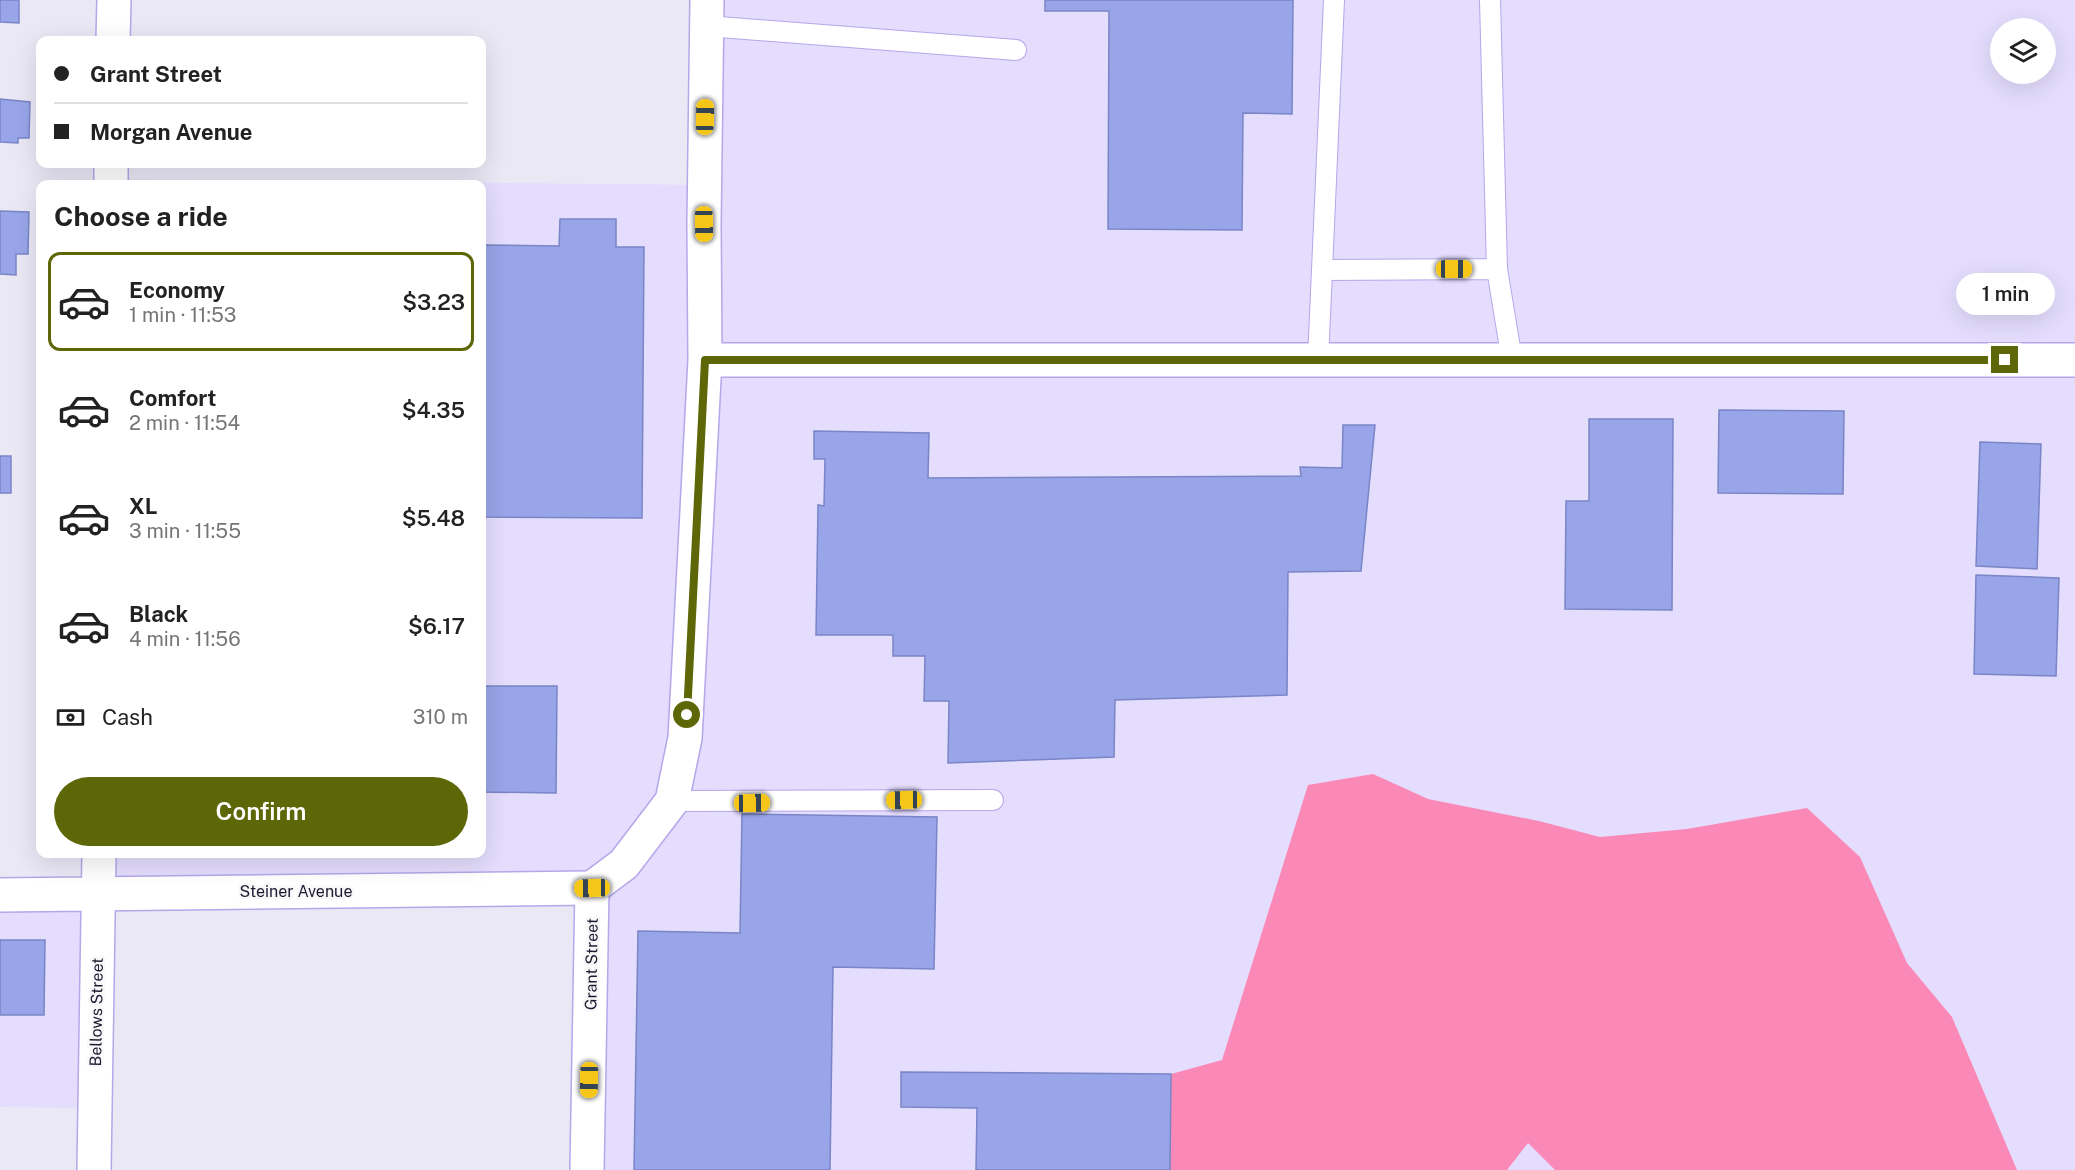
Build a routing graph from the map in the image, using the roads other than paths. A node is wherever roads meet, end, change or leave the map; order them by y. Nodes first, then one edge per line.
1 (114, 0) edge
2 (1334, 0) edge
3 (1490, 0) edge
4 (707, 13) edge
5 (113, 36) edge
6 (1016, 50) dead end
7 (1497, 269) junction
8 (1322, 270) junction
9 (705, 360) junction
10 (1318, 360) junction
11 (1512, 360) junction
12 (2075, 360) edge
13 (993, 800) dead end
14 (672, 801) junction
15 (99, 858) edge
16 (592, 888) junction
17 (98, 893) junction
18 (0, 895) edge
19 (94, 1170) edge
20 (587, 1170) edge

1 - 5 street
2 - 8 lane
3 - 7 lane
4 - 6 lane
4 - 9 street
7 - 8 lane
7 - 11 lane
8 - 10 lane
9 - 10 street
9 - 14 street
10 - 11 street
11 - 12 street
13 - 14 lane
14 - 16 street
15 - 17 street, Bellows Street
16 - 17 street, Steiner Avenue
16 - 20 street, Grant Street
17 - 18 street, Steiner Avenue
17 - 19 street, Bellows Street

